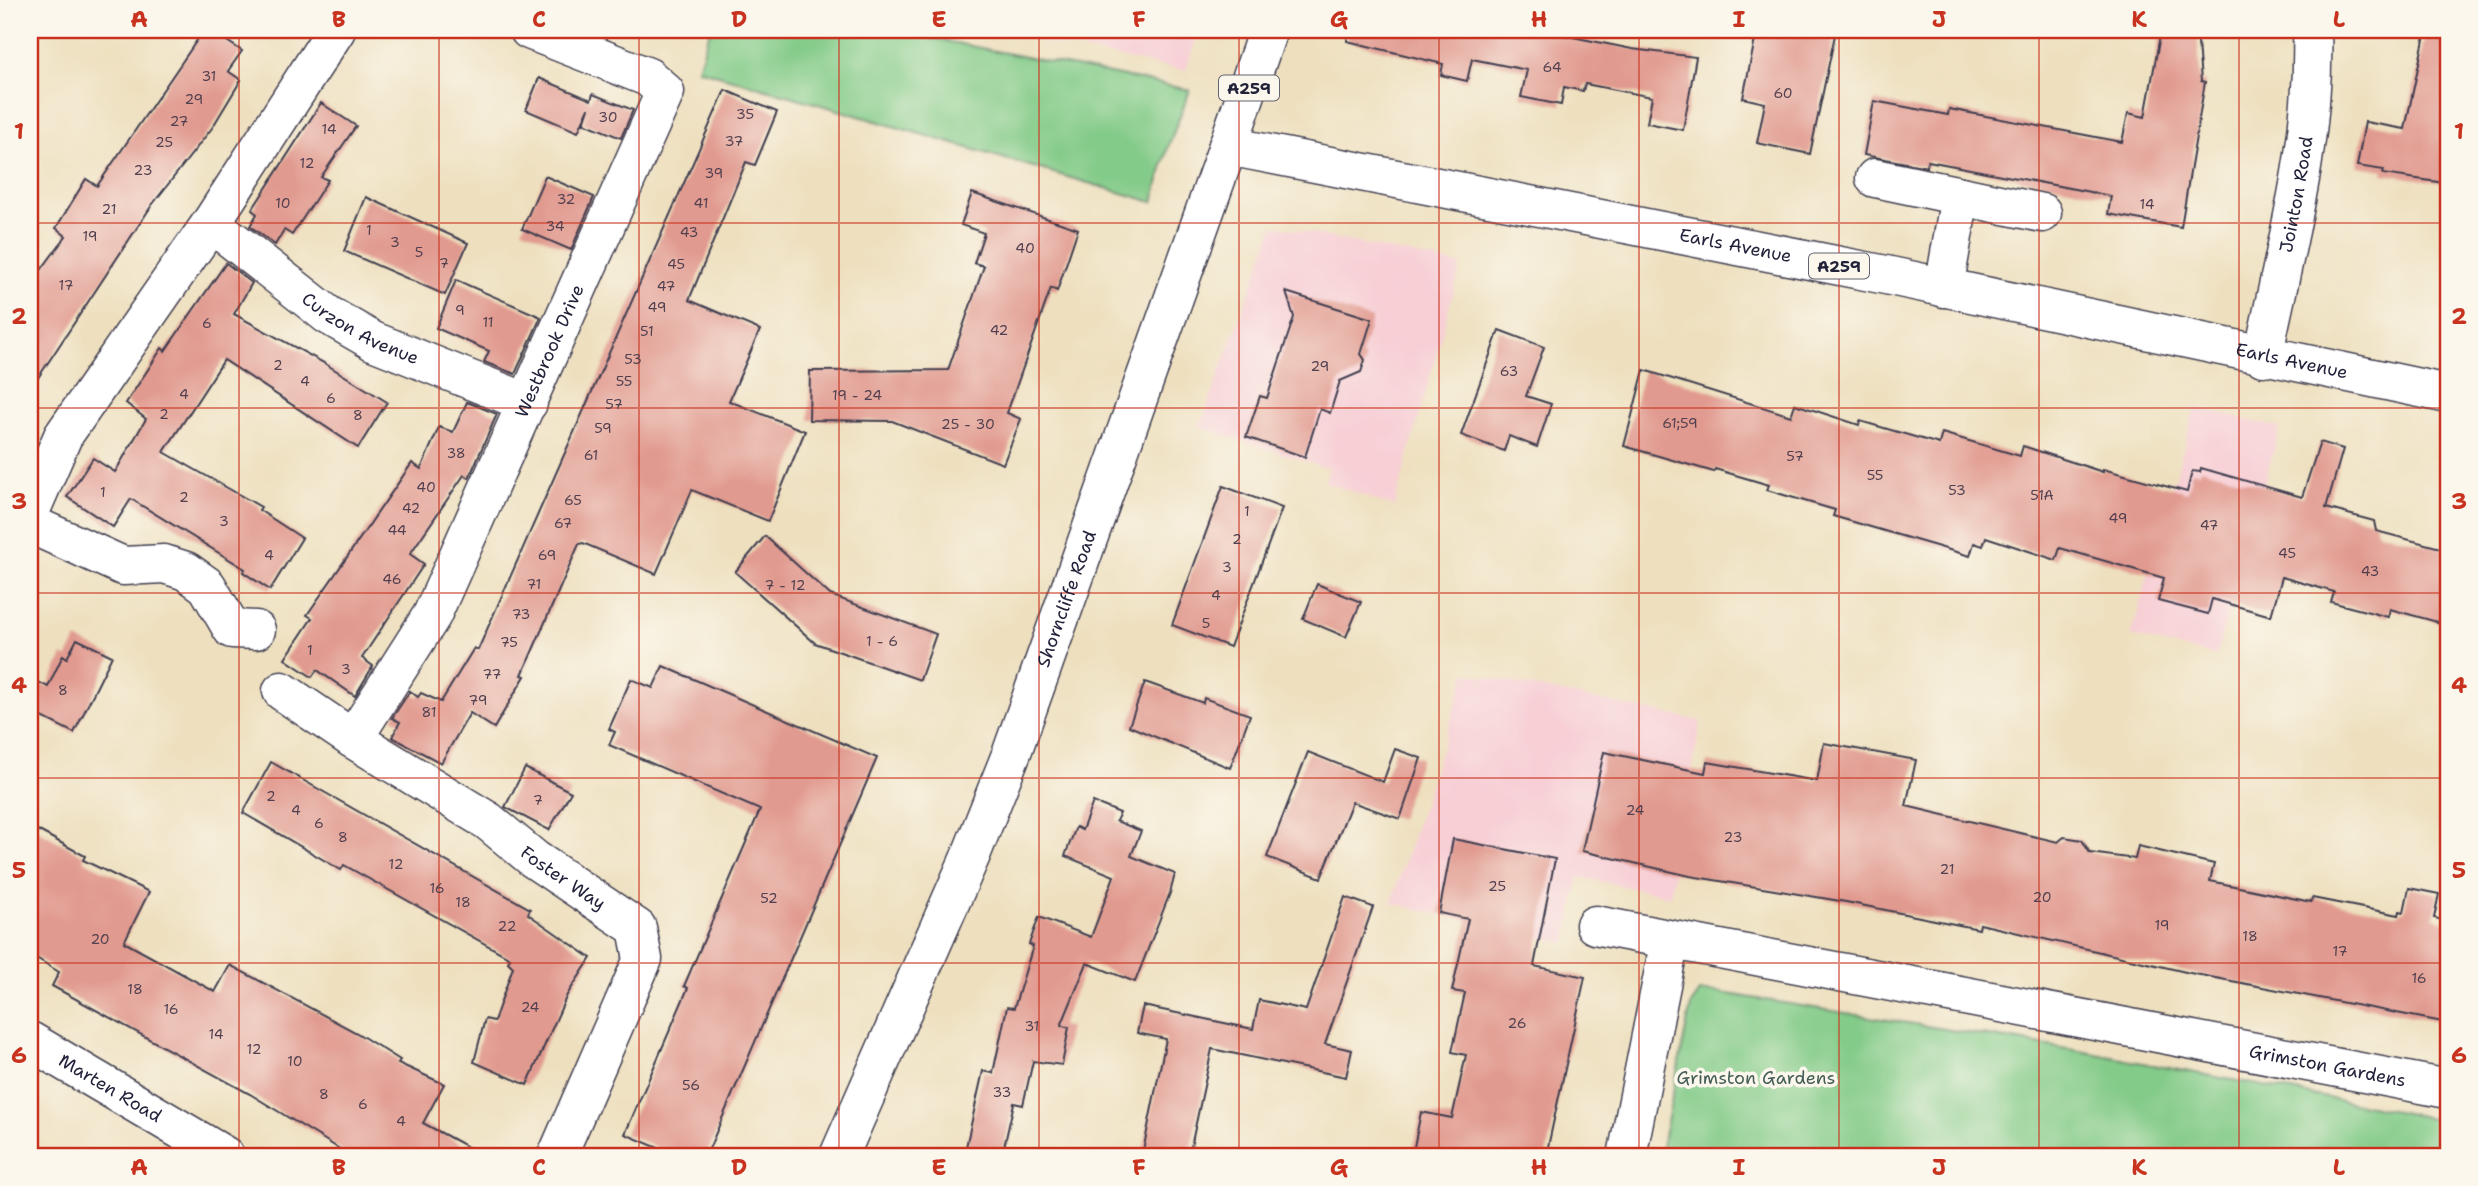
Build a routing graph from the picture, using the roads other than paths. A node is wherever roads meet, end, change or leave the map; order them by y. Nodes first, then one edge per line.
1 (336, 30) edge
2 (529, 30) edge
3 (1268, 30) edge
4 (2312, 30) edge
5 (1228, 146) junction
6 (1875, 178) dead end
7 (1961, 196) junction
8 (2042, 213) dead end
9 (211, 223) junction
10 (1944, 288) junction
11 (2263, 356) junction
12 (2448, 394) edge
13 (528, 403) junction
14 (30, 512) edge
15 (30, 524) edge
16 (256, 631) dead end
17 (282, 691) dead end
18 (353, 740) junction
19 (1595, 925) dead end
20 (1670, 940) junction
21 (30, 1041) edge
22 (2448, 1088) edge
23 (225, 1156) edge
24 (557, 1156) edge
25 (839, 1156) edge
26 (1627, 1156) edge

1 - 9 main road
2 - 13 main road, Westbrook Drive
3 - 5 main road, Shorncliffe Road / A259
4 - 11 main road, Jointon Road
5 - 10 main road, Earls Avenue / A259
5 - 25 main road, Shorncliffe Road
6 - 7 main road
7 - 8 main road
7 - 10 main road
9 - 13 main road, Curzon Avenue
9 - 14 main road
10 - 11 main road, Earls Avenue / A259
11 - 12 main road, Earls Avenue / A259
13 - 18 main road, Westbrook Drive
15 - 16 main road
17 - 18 main road, Foster Way
18 - 24 main road, Foster Way
19 - 20 main road, Grimston Gardens
20 - 22 main road, Grimston Gardens
20 - 26 main road
21 - 23 main road, Marten Road

